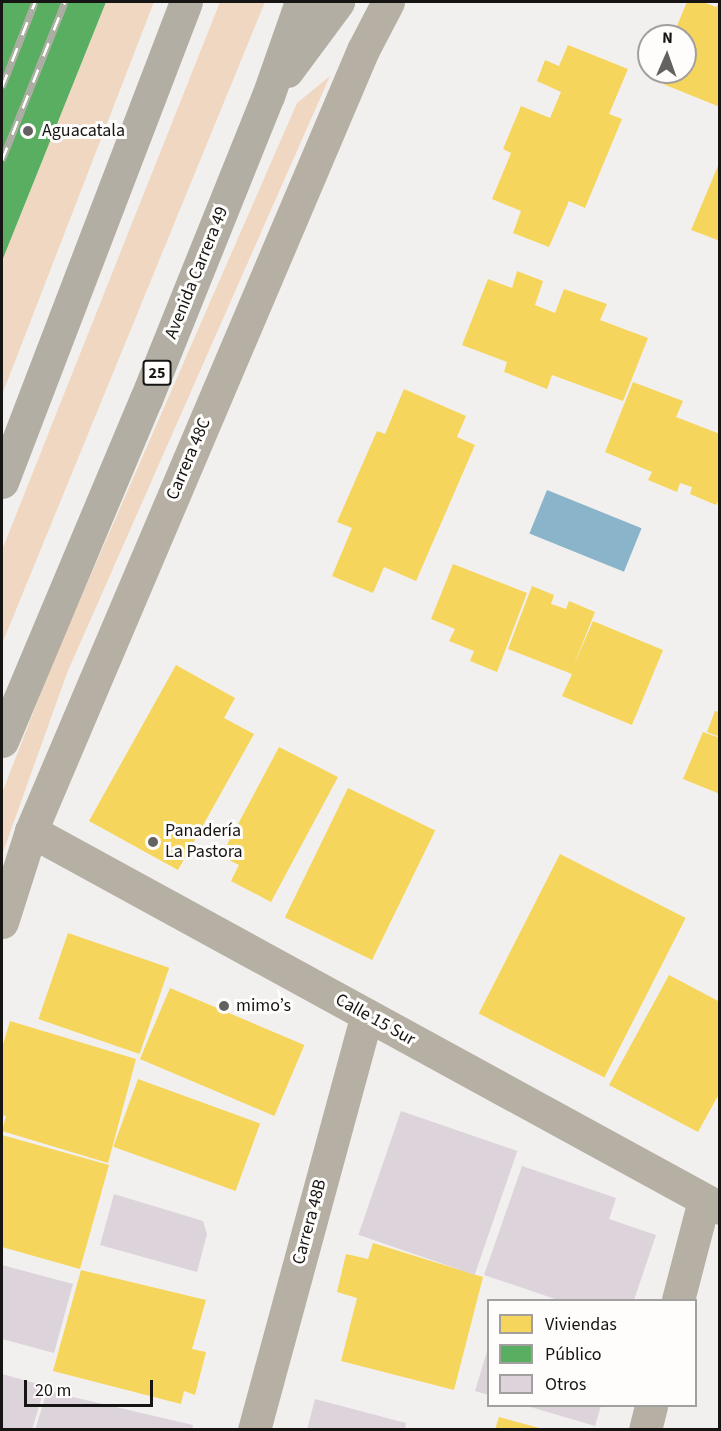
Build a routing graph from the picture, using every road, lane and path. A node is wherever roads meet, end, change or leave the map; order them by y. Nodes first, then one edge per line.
1 (186, 2) edge
2 (301, 2) edge
3 (338, 2) edge
4 (388, 2) edge
5 (268, 96) junction
6 (2, 482) edge
7 (2, 741) edge
8 (31, 831) junction
9 (2, 922) edge
10 (367, 1015) junction
11 (712, 1204) edge
12 (678, 1299) edge
13 (651, 1407) edge
14 (254, 1430) edge
15 (645, 1430) edge

1 - 6 highway
2 - 5 highway, Avenida Carrera 49 / 25
3 - 5 highway
4 - 8 street, Carrera 48C
5 - 7 highway, Avenida Carrera 49 / 25
8 - 9 street, Carrera 48C
8 - 10 street, Calle 15 Sur
10 - 11 street, Calle 15 Sur
10 - 14 street, Carrera 48B
11 - 12 street
13 - 15 street

